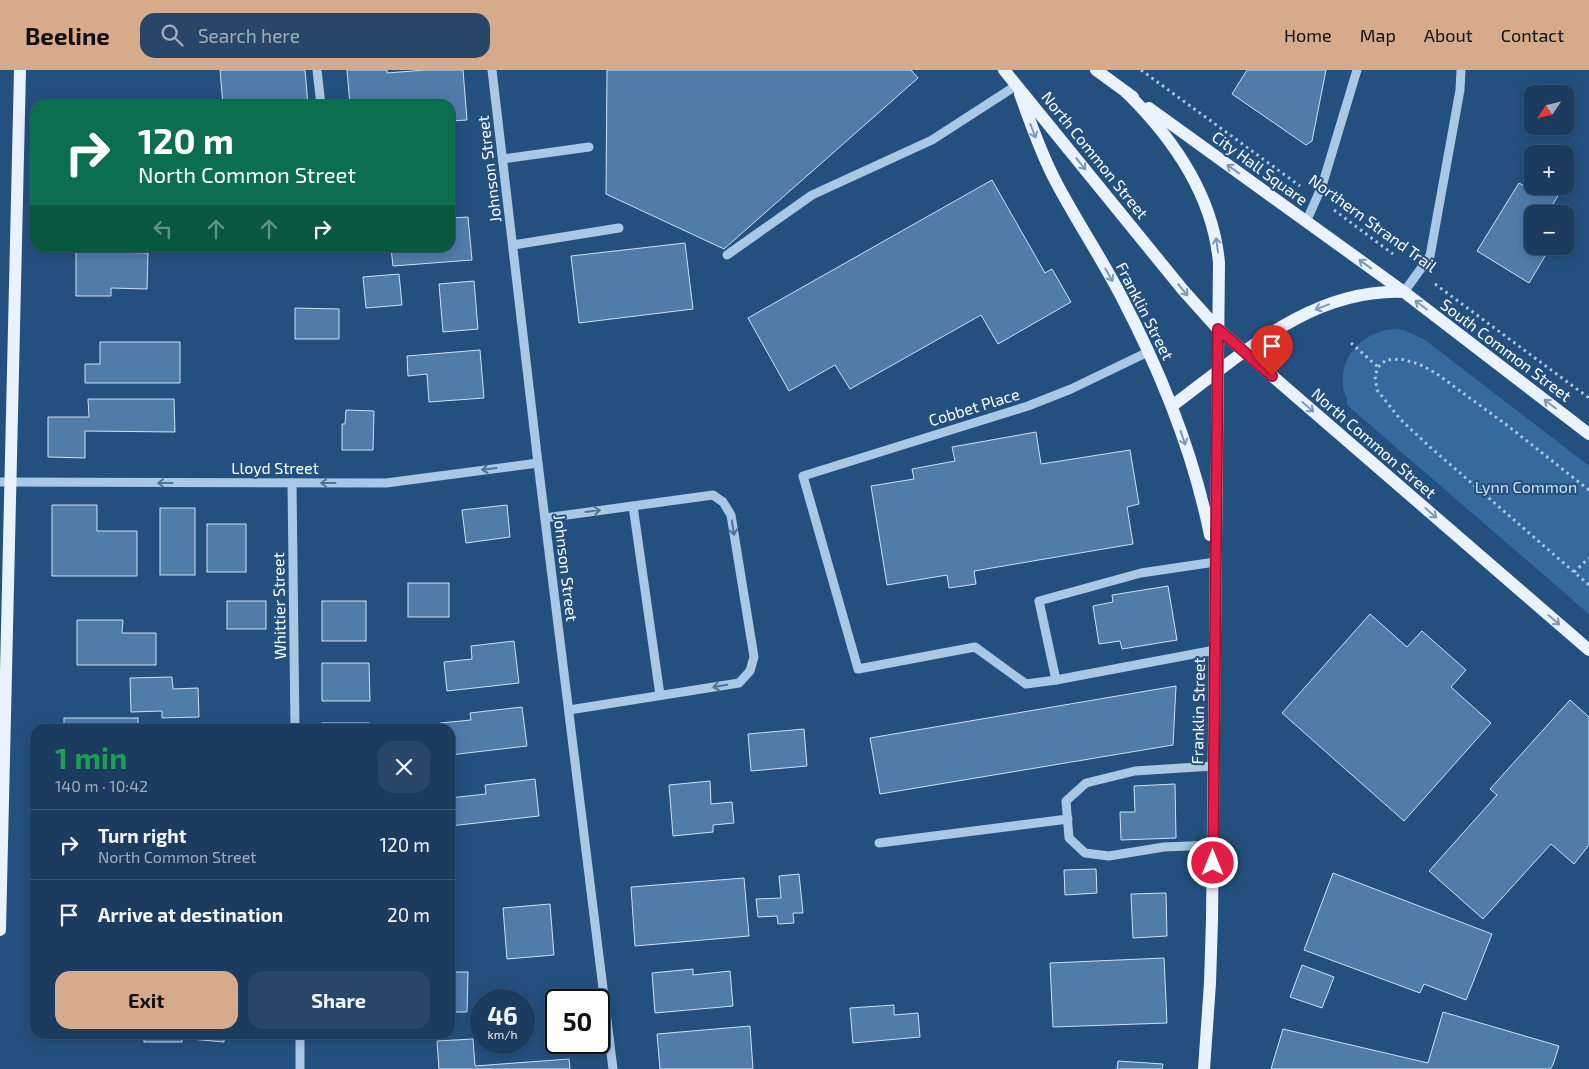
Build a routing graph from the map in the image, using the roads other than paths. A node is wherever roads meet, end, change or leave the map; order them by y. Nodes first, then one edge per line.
1 (20, 70) edge
2 (317, 70) edge
3 (492, 70) edge
4 (1004, 70) edge
5 (1096, 70) edge
6 (1357, 70) edge
7 (1461, 70) edge
8 (1017, 85) junction
9 (1126, 92) junction
10 (320, 100) edge
11 (589, 147) dead end
12 (503, 159) junction
13 (1306, 222) junction
14 (619, 228) dead end
15 (513, 245) junction
16 (727, 255) dead end
17 (1404, 292) junction
18 (1218, 329) junction
19 (1148, 352) junction
20 (1245, 352) junction
21 (1218, 372) junction
22 (1172, 406) junction
23 (1589, 434) edge
24 (538, 463) junction
25 (5, 482) edge
26 (292, 483) junction
27 (633, 506) junction
28 (545, 518) junction
29 (1215, 562) junction
30 (1215, 650) junction
31 (1589, 650) edge
32 (1056, 680) junction
33 (660, 696) junction
34 (568, 710) junction
35 (295, 724) edge
36 (1214, 766) junction
37 (1068, 819) junction
38 (880, 843) dead end
39 (1213, 844) junction
40 (0, 930) edge
41 (300, 1039) edge
42 (300, 1069) edge
43 (613, 1069) edge
44 (1204, 1069) edge

1 - 25 main road
2 - 10 street
3 - 12 street, Johnson Street
4 - 8 main road
5 - 9 main road, City Hall Square
6 - 13 street
7 - 17 street
8 - 16 street
8 -> 18 main road, North Common Street
8 -> 19 main road, Franklin Street
13 -> 9 main road, City Hall Square
18 -> 9 main road, Franklin Street
11 - 12 street
12 - 15 street, Johnson Street
17 -> 13 main road, City Hall Square
14 - 15 street
15 - 24 street, Johnson Street
17 -> 20 main road
23 -> 17 main road, South Common Street
18 - 20 main road, North Common Street
18 - 21 main road, Franklin Street
19 - 22 main road, Franklin Street
19 - 32 street, Cobbet Place
20 - 21 main road
20 -> 31 main road, North Common Street
21 - 22 main road
21 - 29 main road, Franklin Street
22 -> 29 main road, Franklin Street
24 -> 26 street, Lloyd Street
24 - 28 street, Johnson Street
26 -> 25 street, Lloyd Street
25 - 40 main road
26 - 35 street, Whittier Street
28 -> 27 street
27 - 33 street
27 -> 33 street
28 - 34 street, Johnson Street
29 - 30 main road, Franklin Street
29 - 32 street
30 - 32 street
30 - 36 main road, Franklin Street
33 - 34 street
34 - 43 street, Johnson Street
36 - 37 street
36 - 39 main road, Franklin Street
37 - 38 street
37 - 39 street
39 - 44 main road, Franklin Street
41 - 42 street

